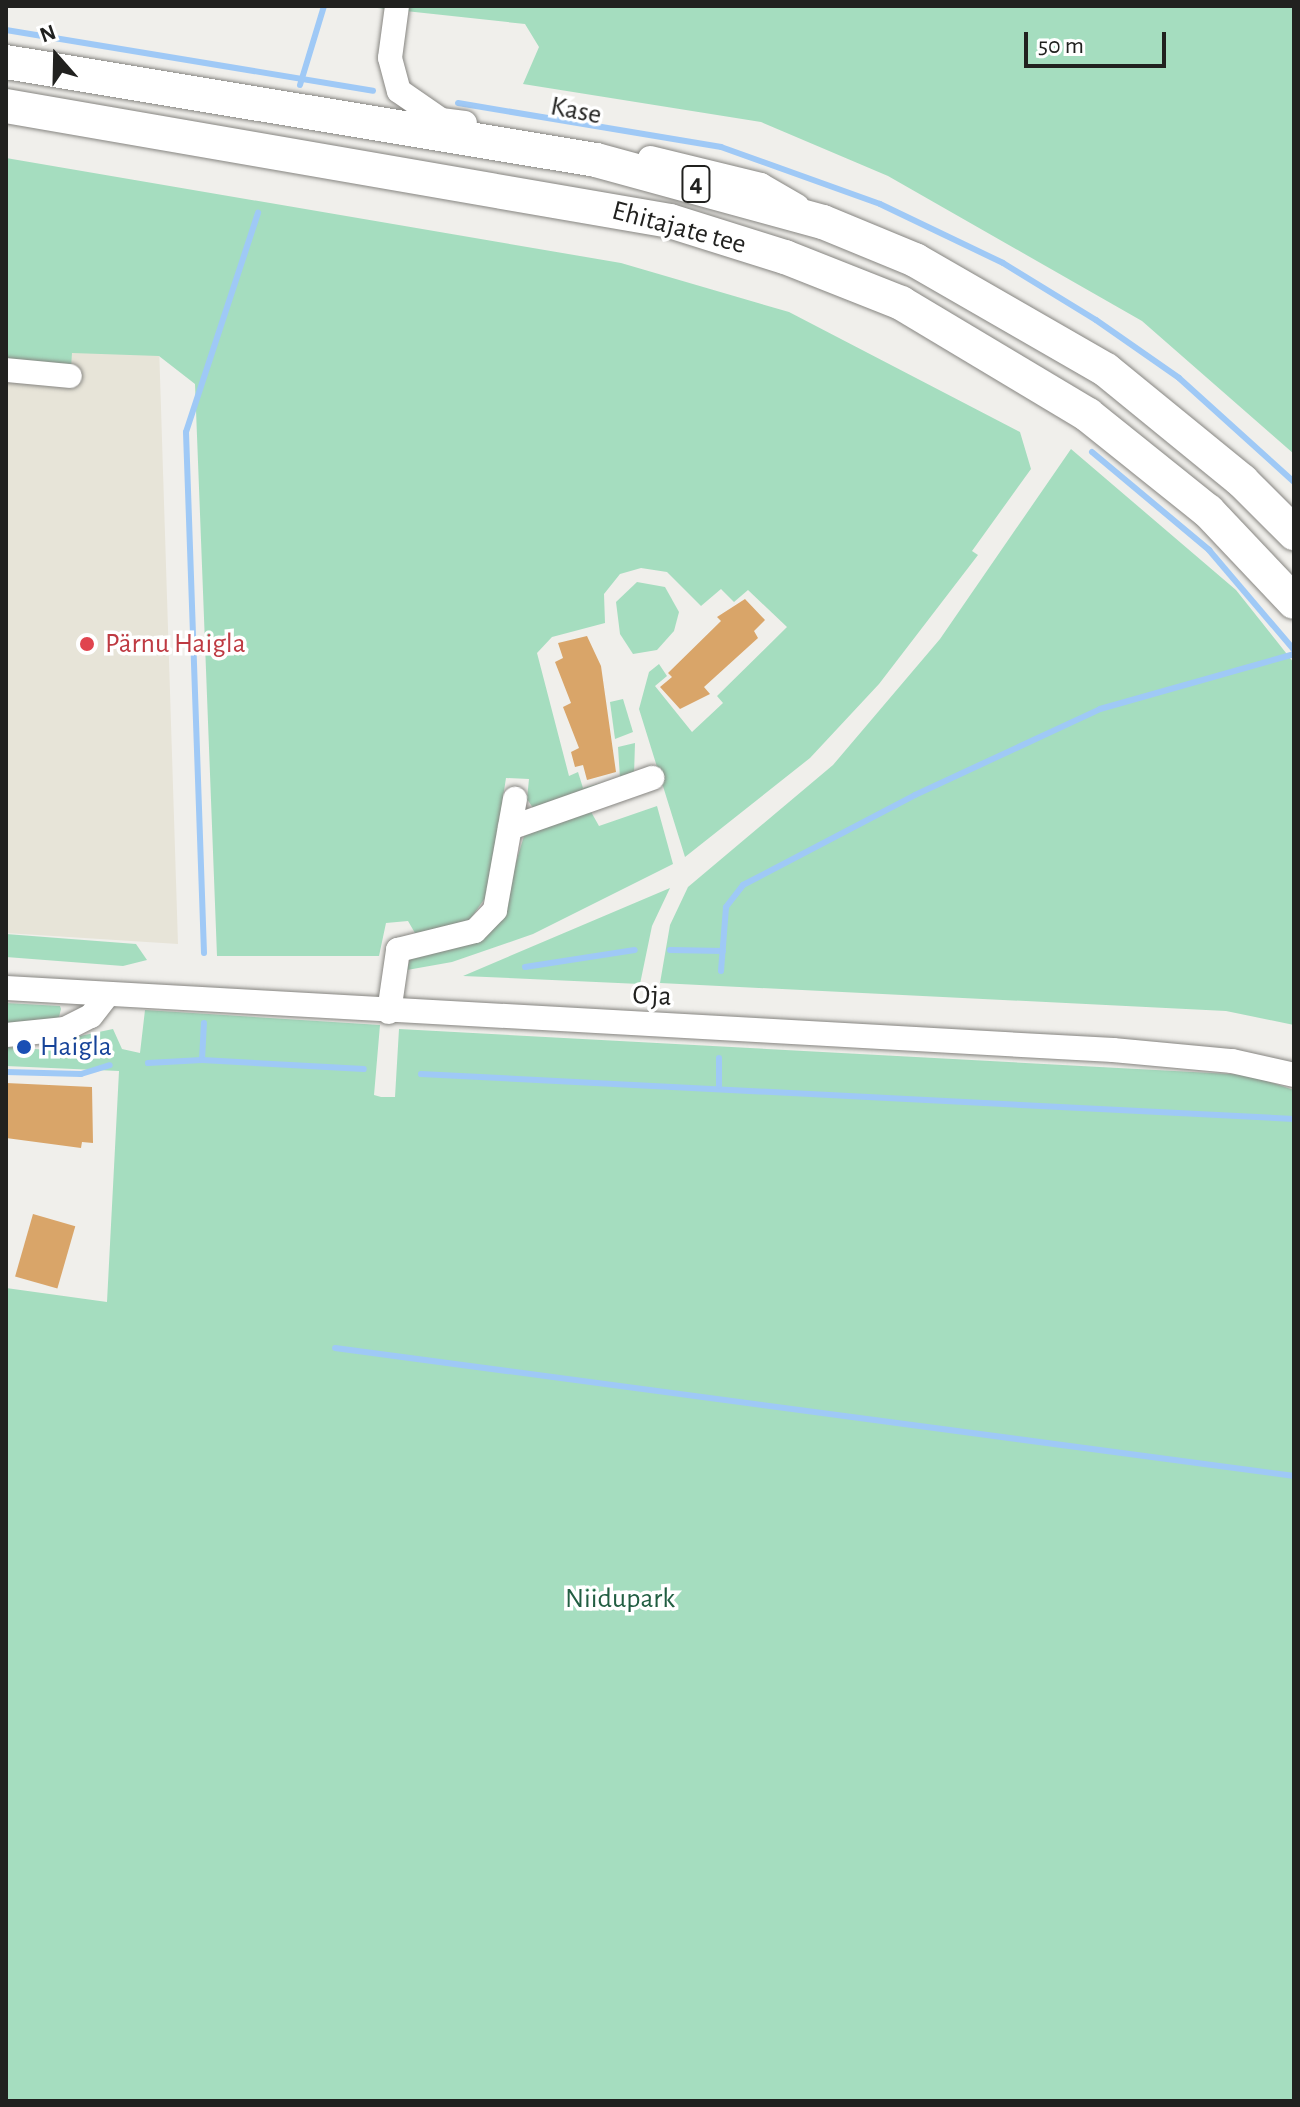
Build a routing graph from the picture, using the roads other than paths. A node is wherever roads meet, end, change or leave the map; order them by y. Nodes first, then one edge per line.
1 (397, 6) edge
2 (6, 62) edge
3 (6, 106) edge
4 (823, 222) junction
5 (6, 370) edge
6 (70, 376) dead end
7 (1294, 533) edge
8 (1294, 602) edge
9 (652, 778) dead end
10 (515, 799) dead end
11 (510, 828) junction
12 (6, 988) edge
13 (108, 994) junction
14 (389, 1012) junction
15 (6, 1035) edge
16 (1294, 1075) edge

1 - 4 street, Kase
2 - 4 highway, Ehitajate tee / 4
3 - 8 highway, Ehitajate tee / 4
4 - 7 highway, Ehitajate tee / 4
5 - 6 street
9 - 11 street
10 - 11 street
11 - 14 street
12 - 13 street, Oja
13 - 14 street, Oja
13 - 15 street
14 - 16 street, Oja

